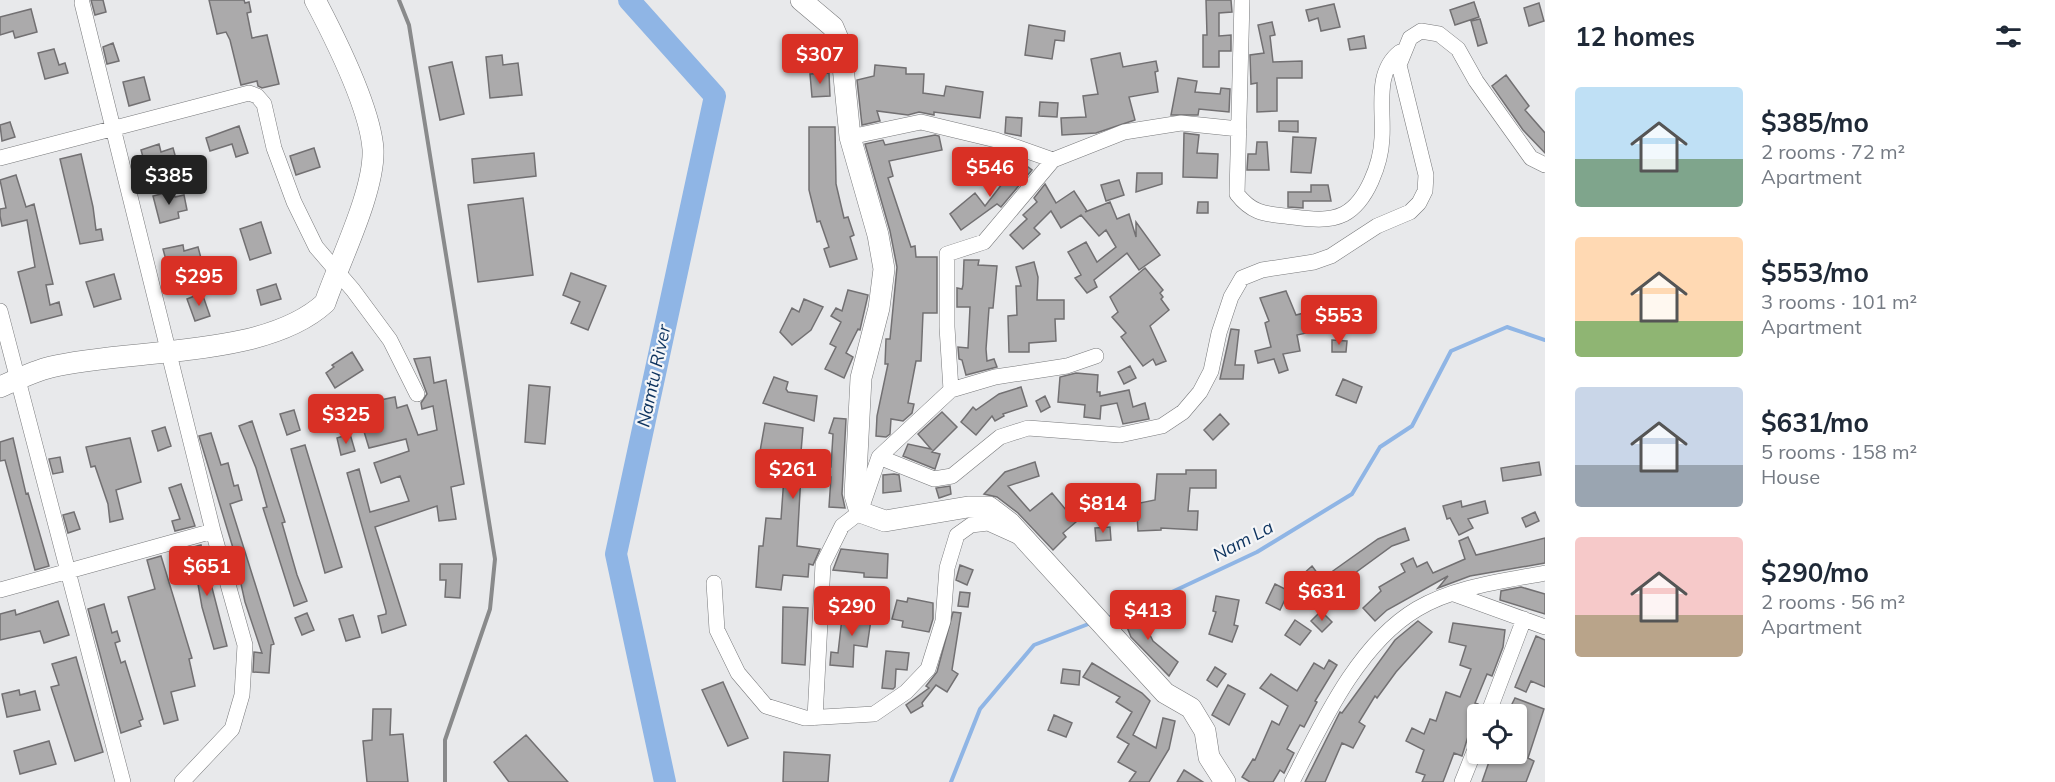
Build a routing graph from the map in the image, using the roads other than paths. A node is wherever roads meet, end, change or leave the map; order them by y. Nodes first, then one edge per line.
1 (315, 0) edge
2 (801, 0) edge
3 (1242, 0) edge
4 (82, 3) dead end
5 (1403, 50) junction
6 (113, 129) junction
7 (1239, 129) junction
8 (850, 137) junction
9 (0, 158) edge
10 (1053, 160) junction
11 (1545, 165) edge
12 (337, 270) junction
13 (0, 311) edge
14 (170, 352) junction
15 (1096, 356) dead end
16 (9, 383) edge
17 (951, 390) junction
18 (417, 394) dead end
19 (879, 457) junction
20 (860, 512) junction
21 (213, 531) junction
22 (1026, 540) junction
23 (68, 573) junction
24 (1545, 573) edge
25 (714, 583) dead end
26 (0, 590) edge
27 (1454, 594) junction
28 (1524, 619) junction
29 (1545, 627) edge
30 (1492, 704) edge
31 (815, 718) junction
32 (1469, 764) edge
33 (123, 782) edge
34 (182, 782) edge
35 (1225, 782) edge
36 (1292, 782) edge
37 (1462, 782) edge

1 - 12 street
2 - 8 street
3 - 7 street
4 - 6 street
5 - 7 street
5 - 11 street
5 - 19 street
6 - 9 street
6 - 12 street
6 - 14 street
7 - 10 street
8 - 10 street
8 - 20 street
10 - 17 street
12 - 14 street
12 - 18 street
13 - 16 street
14 - 16 street
14 - 21 street
15 - 17 street
16 - 23 street
17 - 19 street
19 - 20 street
20 - 22 street
20 - 31 street
21 - 23 street
21 - 34 street
22 - 31 street
22 - 35 street
23 - 26 street
23 - 33 street
24 - 27 street
25 - 31 street
27 - 28 street
27 - 36 street
28 - 29 street
28 - 30 street
32 - 37 street

